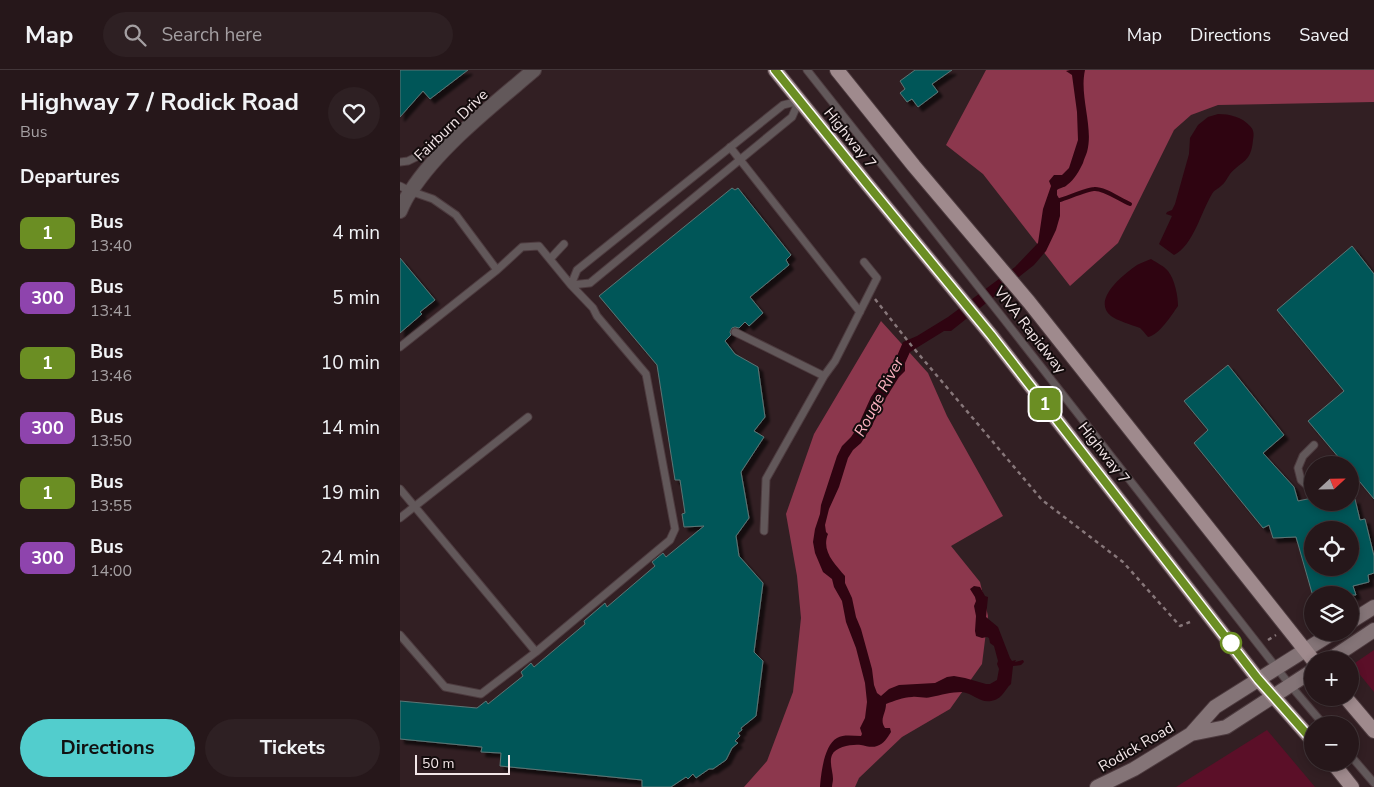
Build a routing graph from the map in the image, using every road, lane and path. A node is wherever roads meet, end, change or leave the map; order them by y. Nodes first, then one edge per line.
1 (534, 70) edge
2 (775, 70) edge
3 (806, 70) edge
4 (837, 70) edge
5 (800, 101) junction
6 (458, 136) junction
7 (730, 147) junction
8 (741, 159) junction
9 (400, 162) edge
10 (405, 188) edge
11 (400, 211) edge
12 (564, 244) dead end
13 (550, 259) junction
14 (864, 262) dead end
15 (497, 270) junction
16 (571, 285) junction
17 (884, 310) dead end
18 (860, 312) junction
19 (735, 332) dead end
20 (400, 347) edge
21 (824, 376) junction
22 (528, 417) dead end
23 (1314, 445) dead end
24 (1304, 483) edge
25 (400, 488) edge
26 (415, 508) junction
27 (400, 518) edge
28 (764, 531) dead end
29 (1374, 607) edge
30 (1359, 616) edge
31 (1190, 622) dead end
32 (1374, 630) edge
33 (400, 635) edge
34 (1276, 635) dead end
35 (1268, 640) dead end
36 (1324, 641) edge
37 (1306, 651) edge
38 (1313, 651) edge
39 (1342, 651) edge
40 (536, 652) junction
41 (1304, 657) edge
42 (1276, 668) junction
43 (1304, 676) edge
44 (1258, 679) junction
45 (1290, 685) junction
46 (1274, 695) junction
47 (1353, 706) edge
48 (1316, 716) edge
49 (1304, 731) edge
50 (1374, 731) edge
51 (1191, 734) junction
52 (1359, 766) edge
53 (1339, 771) edge
54 (1374, 783) edge
55 (1097, 787) edge
56 (1352, 787) edge

1 - 6 street, Fairburn Drive
2 - 5 main road, Highway 7
3 - 42 lane, VIVA Rapidway
4 - 37 main road
5 - 7 lane
5 - 8 lane
5 - 44 main road, Highway 7
6 - 9 lane
6 - 10 street, Fairburn Drive
7 - 8 lane
7 - 16 lane
8 - 16 lane
8 - 18 lane
10 - 11 street, Fairburn Drive
10 - 15 lane
12 - 13 lane
13 - 15 lane
13 - 16 lane
14 - 18 lane
15 - 20 lane
16 - 40 lane
17 - 31 path
18 - 21 lane
19 - 21 lane
21 - 28 lane
22 - 26 lane
23 - 24 lane
25 - 26 lane
26 - 27 lane
26 - 40 lane
29 - 30 main road
32 - 39 main road
33 - 40 lane
34 - 35 path
36 - 38 main road, Rodick Road
41 - 42 main road, Rodick Road
42 - 44 main road, Rodick Road
42 - 45 lane, VIVA Rapidway
43 - 45 main road, Rodick Road
44 - 46 main road, Highway 7
44 - 51 main road, Rodick Road
45 - 46 main road, Rodick Road
45 - 48 lane, VIVA Rapidway
46 - 49 main road, Highway 7
46 - 51 main road, Rodick Road
47 - 50 main road
51 - 55 main road, Rodick Road
52 - 54 lane
53 - 56 main road

